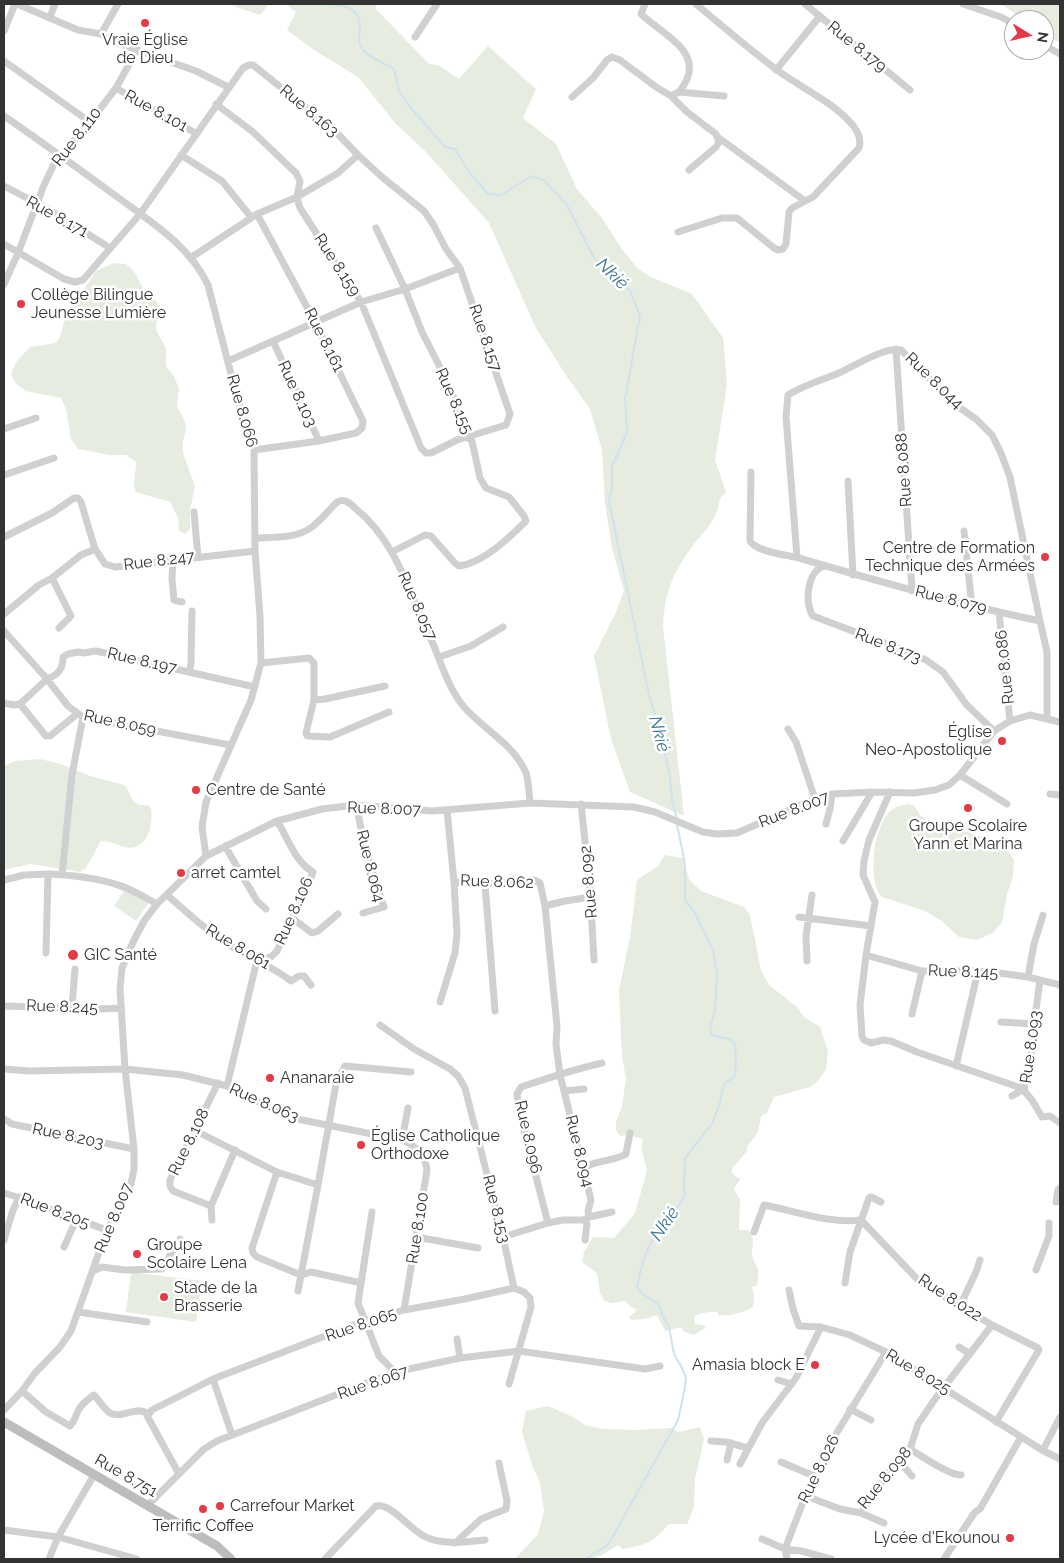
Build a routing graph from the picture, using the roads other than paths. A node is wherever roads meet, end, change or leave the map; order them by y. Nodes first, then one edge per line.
1 (16, 4) edge
2 (55, 4) edge
3 (118, 4) edge
4 (437, 4) edge
5 (645, 4) edge
6 (696, 4) edge
7 (804, 4) edge
8 (963, 4) edge
9 (820, 16) junction
10 (50, 17) junction
11 (1004, 19) edge
12 (4, 31) edge
13 (101, 34) junction
14 (415, 37) dead end
15 (137, 50) junction
16 (4, 61) edge
17 (776, 70) junction
18 (228, 87) junction
19 (116, 88) junction
20 (910, 90) dead end
21 (679, 92) junction
22 (671, 96) junction
23 (724, 96) dead end
24 (572, 97) dead end
25 (216, 104) junction
26 (4, 116) edge
27 (90, 122) junction
28 (197, 134) junction
29 (719, 138) junction
30 (181, 155) junction
31 (358, 155) junction
32 (62, 156) junction
33 (689, 170) dead end
34 (4, 186) edge
35 (297, 197) junction
36 (805, 201) junction
37 (37, 204) junction
38 (140, 214) junction
39 (254, 215) junction
40 (376, 228) dead end
41 (678, 232) dead end
42 (4, 244) edge
43 (110, 248) junction
44 (18, 253) junction
45 (192, 257) junction
46 (460, 268) junction
47 (4, 284) edge
48 (405, 289) junction
49 (361, 302) junction
50 (315, 322) junction
51 (273, 341) junction
52 (896, 348) junction
53 (228, 361) junction
54 (36, 418) dead end
55 (4, 429) edge
56 (467, 437) junction
57 (319, 441) junction
58 (254, 450) junction
59 (54, 458) dead end
60 (751, 472) dead end
61 (4, 475) edge
62 (848, 481) dead end
63 (194, 512) dead end
64 (964, 531) dead end
65 (4, 537) edge
66 (255, 538) junction
67 (95, 548) junction
68 (255, 551) junction
69 (392, 552) junction
70 (198, 556) junction
71 (797, 557) junction
72 (173, 559) junction
73 (825, 566) junction
74 (853, 575) junction
75 (52, 578) junction
76 (912, 591) junction
77 (182, 602) dead end
78 (972, 607) junction
79 (192, 611) dead end
80 (999, 612) junction
81 (4, 614) edge
82 (1040, 621) junction
83 (503, 627) dead end
84 (59, 628) dead end
85 (4, 631) edge
86 (439, 657) junction
87 (260, 663) junction
88 (189, 672) junction
89 (47, 679) junction
90 (385, 686) dead end
91 (255, 687) junction
92 (314, 700) junction
93 (4, 703) edge
94 (20, 704) junction
95 (389, 712) dead end
96 (80, 716) junction
97 (1047, 718) junction
98 (1010, 721) junction
99 (1060, 722) edge
100 (788, 730) dead end
101 (994, 731) junction
102 (230, 745) junction
103 (960, 775) junction
104 (872, 792) junction
105 (890, 792) junction
106 (832, 794) junction
107 (1050, 794) dead end
108 (1060, 795) edge
109 (815, 799) junction
110 (530, 803) junction
111 (581, 804) junction
112 (1007, 804) dead end
113 (356, 805) junction
114 (447, 810) junction
115 (277, 821) junction
116 (826, 824) dead end
117 (843, 841) dead end
118 (225, 846) junction
119 (206, 856) junction
120 (48, 874) junction
121 (62, 875) junction
122 (4, 880) edge
123 (454, 882) junction
124 (485, 884) junction
125 (812, 895) dead end
126 (167, 896) junction
127 (591, 897) junction
128 (157, 904) junction
129 (545, 906) junction
130 (266, 909) dead end
131 (364, 913) dead end
132 (338, 914) dead end
133 (1043, 915) dead end
134 (799, 917) dead end
135 (292, 918) junction
136 (809, 919) junction
137 (871, 926) junction
138 (46, 953) dead end
139 (866, 955) junction
140 (257, 960) junction
141 (594, 960) dead end
142 (806, 961) dead end
143 (75, 969) dead end
144 (978, 971) junction
145 (922, 972) junction
146 (1028, 977) junction
147 (1040, 980) junction
148 (311, 985) dead end
149 (1060, 985) edge
150 (440, 1002) dead end
151 (4, 1006) edge
152 (72, 1007) junction
153 (121, 1008) junction
154 (495, 1011) dead end
155 (912, 1014) dead end
156 (1001, 1022) dead end
157 (1034, 1024) junction
158 (380, 1025) dead end
159 (602, 1064) dead end
160 (956, 1066) junction
161 (4, 1069) edge
162 (125, 1069) junction
163 (411, 1072) dead end
164 (560, 1075) junction
165 (218, 1083) junction
166 (227, 1086) junction
167 (584, 1089) dead end
168 (1024, 1089) junction
169 (564, 1091) junction
170 (1012, 1096) dead end
171 (408, 1108) dead end
172 (4, 1119) edge
173 (1060, 1123) edge
174 (328, 1126) junction
175 (194, 1130) junction
176 (630, 1132) dead end
177 (385, 1136) junction
178 (402, 1140) junction
179 (134, 1149) junction
180 (418, 1149) joint
181 (235, 1150) junction
182 (382, 1153) dead end
183 (584, 1168) junction
184 (277, 1172) junction
185 (318, 1185) junction
186 (1060, 1188) edge
187 (4, 1193) edge
188 (19, 1197) junction
189 (882, 1202) dead end
190 (1056, 1202) dead end
191 (211, 1206) junction
192 (372, 1212) dead end
193 (612, 1212) dead end
194 (586, 1218) junction
195 (76, 1220) junction
196 (212, 1220) dead end
197 (861, 1220) junction
198 (1049, 1223) dead end
199 (548, 1224) junction
200 (107, 1230) junction
201 (754, 1232) dead end
202 (416, 1237) junction
203 (503, 1237) junction
204 (180, 1239) dead end
205 (4, 1240) edge
206 (585, 1240) dead end
207 (64, 1247) dead end
208 (478, 1248) dead end
209 (980, 1260) dead end
210 (1036, 1270) dead end
211 (92, 1271) junction
212 (301, 1275) junction
213 (360, 1281) junction
214 (845, 1284) dead end
215 (514, 1288) junction
216 (789, 1290) dead end
217 (298, 1291) dead end
218 (960, 1306) junction
219 (404, 1310) junction
220 (78, 1312) junction
221 (364, 1321) junction
222 (147, 1322) dead end
223 (992, 1325) junction
224 (821, 1327) junction
225 (457, 1339) dead end
226 (959, 1347) dead end
227 (519, 1351) junction
228 (886, 1352) junction
229 (970, 1354) junction
230 (460, 1358) junction
231 (660, 1366) dead end
232 (395, 1372) junction
233 (213, 1378) junction
234 (778, 1380) dead end
235 (509, 1384) dead end
236 (792, 1384) junction
237 (944, 1388) junction
238 (22, 1391) junction
239 (850, 1409) junction
240 (4, 1410) edge
241 (148, 1415) junction
242 (1060, 1418) edge
243 (871, 1420) dead end
244 (4, 1422) edge
245 (996, 1422) junction
246 (232, 1435) junction
247 (1021, 1437) junction
248 (711, 1441) dead end
249 (731, 1443) junction
250 (748, 1448) junction
251 (910, 1449) junction
252 (1043, 1450) junction
253 (1060, 1459) edge
254 (727, 1460) dead end
255 (898, 1460) junction
256 (781, 1462) dead end
257 (499, 1463) dead end
258 (740, 1464) dead end
259 (94, 1474) junction
260 (179, 1474) junction
261 (961, 1475) dead end
262 (814, 1476) junction
263 (912, 1476) dead end
264 (806, 1496) junction
265 (147, 1506) junction
266 (861, 1513) junction
267 (884, 1523) dead end
268 (4, 1530) edge
269 (58, 1537) junction
270 (762, 1539) dead end
271 (485, 1540) dead end
272 (455, 1543) junction
273 (785, 1549) junction
274 (49, 1559) edge
275 (137, 1559) edge
276 (231, 1559) edge
277 (325, 1559) edge
278 (787, 1559) edge
279 (831, 1559) edge
280 (944, 1559) edge

1 - 10 street
1 - 12 street
2 - 10 street
3 - 13 street
4 - 14 street
5 - 21 street
6 - 17 street
7 - 9 street, Rue 8.179
8 - 11 street
9 - 17 street
9 - 20 street, Rue 8.179
10 - 13 street
13 - 15 street
15 - 18 street
15 - 19 street, Rue 8.110
16 - 27 street
17 - 36 street
18 - 25 street, Rue 8.163
18 - 31 street, Rue 8.163
19 - 27 street, Rue 8.110
19 - 28 street, Rue 8.101
21 - 22 street
21 - 23 street
22 - 24 street
22 - 29 street
25 - 28 street, Rue 8.163
25 - 35 street, Rue 8.159
26 - 32 street, Rue 8.066
27 - 32 street, Rue 8.110
28 - 30 street, Rue 8.163
29 - 33 street
29 - 36 street
30 - 38 street, Rue 8.163
30 - 39 street, Rue 8.161
31 - 35 street
31 - 46 street
32 - 37 street, Rue 8.110
32 - 38 street, Rue 8.066
34 - 37 street, Rue 8.171
35 - 39 street
35 - 49 street, Rue 8.159
36 - 41 street
37 - 43 street, Rue 8.171
37 - 44 street, Rue 8.110
38 - 43 street, Rue 8.163
38 - 45 street, Rue 8.066
39 - 45 street
39 - 50 street, Rue 8.161
40 - 48 street, Rue 8.155
42 - 44 street, Rue 8.163
43 - 44 street, Rue 8.163
44 - 47 street, Rue 8.110
45 - 53 street, Rue 8.066
46 - 48 street
46 - 56 street, Rue 8.157
48 - 49 street
48 - 56 street, Rue 8.155
49 - 50 street
49 - 56 street, Rue 8.159
50 - 51 street
50 - 57 street, Rue 8.161
51 - 53 street
51 - 57 street, Rue 8.103
52 - 71 street, Rue 8.044
52 - 76 street, Rue 8.088
52 - 82 street, Rue 8.044
53 - 58 street, Rue 8.066
54 - 55 street
56 - 69 street, Rue 8.155
57 - 58 street, Rue 8.103
58 - 66 street, Rue 8.066
59 - 61 street
60 - 71 street, Rue 8.079
62 - 74 street
63 - 70 street
64 - 78 street
65 - 67 street
66 - 68 street, Rue 8.066
66 - 69 street, Rue 8.057
67 - 72 street, Rue 8.247
67 - 75 street
68 - 70 street, Rue 8.247
68 - 87 street, Rue 8.066
69 - 86 street, Rue 8.057
70 - 72 street, Rue 8.247
71 - 73 street, Rue 8.079
72 - 77 street
73 - 74 street, Rue 8.079
73 - 101 street, Rue 8.173
74 - 76 street, Rue 8.079
75 - 81 street
75 - 84 street
76 - 78 street, Rue 8.079
78 - 80 street, Rue 8.079
79 - 88 street
80 - 82 street, Rue 8.079
80 - 98 street, Rue 8.086
82 - 97 street
83 - 86 street
85 - 89 street
86 - 110 street, Rue 8.057
87 - 91 street, Rue 8.066
87 - 92 street
88 - 89 street, Rue 8.197
88 - 91 street, Rue 8.197
89 - 94 street
89 - 96 street, Rue 8.059
90 - 92 street
91 - 102 street, Rue 8.066
92 - 95 street
93 - 94 street
94 - 96 street
96 - 102 street, Rue 8.059
96 - 121 street
97 - 98 street, Rue 8.007
97 - 99 street, Rue 8.007
98 - 101 street, Rue 8.007
100 - 109 street
101 - 103 street, Rue 8.007
102 - 119 street, Rue 8.066
103 - 105 street, Rue 8.007
103 - 112 street
104 - 105 street, Rue 8.007
104 - 106 street, Rue 8.007
104 - 117 street
105 - 137 street
106 - 109 street, Rue 8.007
106 - 116 street
107 - 108 street
109 - 111 street, Rue 8.007
110 - 111 street, Rue 8.007
110 - 114 street, Rue 8.007
111 - 127 street, Rue 8.092
113 - 114 street, Rue 8.007
113 - 115 street, Rue 8.007
113 - 131 street, Rue 8.064
114 - 123 street, Rue 8.062
115 - 118 street, Rue 8.007
115 - 135 street, Rue 8.106
118 - 119 street, Rue 8.007
118 - 130 street
119 - 126 street, Rue 8.007
120 - 121 street
120 - 122 street
120 - 138 street
121 - 128 street
123 - 124 street, Rue 8.062
123 - 150 street
124 - 129 street, Rue 8.062
124 - 154 street
125 - 136 street
126 - 128 street, Rue 8.007
126 - 140 street, Rue 8.061
127 - 129 street, Rue 8.062
127 - 141 street, Rue 8.092
128 - 153 street, Rue 8.007
129 - 164 street, Rue 8.094
132 - 135 street
133 - 146 street
134 - 136 street
135 - 140 street, Rue 8.106
136 - 137 street
136 - 142 street
137 - 139 street
139 - 145 street, Rue 8.145
139 - 160 street
140 - 148 street, Rue 8.061
140 - 166 street
143 - 152 street
144 - 145 street, Rue 8.145
144 - 146 street, Rue 8.145
144 - 160 street
145 - 155 street
146 - 147 street, Rue 8.145
147 - 149 street, Rue 8.145
147 - 157 street, Rue 8.093
151 - 152 street, Rue 8.245
152 - 153 street, Rue 8.245
153 - 162 street, Rue 8.007
156 - 157 street
157 - 168 street, Rue 8.093
158 - 203 street, Rue 8.153
159 - 164 street, Rue 8.096
160 - 168 street
161 - 162 street
162 - 165 street, Rue 8.063
162 - 179 street, Rue 8.007
163 - 174 street
164 - 169 street, Rue 8.094
164 - 199 street, Rue 8.096
165 - 166 street, Rue 8.063
165 - 175 street, Rue 8.108
166 - 174 street, Rue 8.063
167 - 169 street
168 - 170 street
168 - 173 street, Rue 8.093
169 - 183 street, Rue 8.094
171 - 178 street
172 - 179 street, Rue 8.203
174 - 177 street, Rue 8.063
174 - 185 street
175 - 181 street
175 - 191 street, Rue 8.108
176 - 183 street
177 - 178 street, Rue 8.063
177 - 182 street
178 - 180 street, Rue 8.063
179 - 200 street, Rue 8.007
180 - 202 street, Rue 8.100
181 - 184 street
181 - 191 street
183 - 194 street, Rue 8.094
184 - 185 street
184 - 212 street
185 - 212 street
186 - 190 street
187 - 188 street, Rue 8.205
188 - 195 street, Rue 8.205
188 - 205 street
189 - 197 street
191 - 196 street
192 - 213 street
193 - 194 street
194 - 199 street
194 - 206 street, Rue 8.094
195 - 200 street, Rue 8.205
195 - 207 street
197 - 201 street
197 - 214 street
197 - 218 street, Rue 8.022
198 - 210 street
199 - 203 street
200 - 211 street, Rue 8.007
202 - 208 street
202 - 219 street, Rue 8.100
203 - 215 street, Rue 8.153
204 - 211 street
209 - 218 street
211 - 220 street, Rue 8.007
212 - 213 street
212 - 217 street
213 - 221 street
215 - 219 street, Rue 8.065
215 - 227 street
216 - 224 street, Rue 8.025
218 - 223 street, Rue 8.022
219 - 221 street, Rue 8.065
220 - 222 street
220 - 238 street, Rue 8.007
221 - 232 street
221 - 233 street, Rue 8.065
223 - 229 street, Rue 8.098
223 - 245 street, Rue 8.022
224 - 228 street, Rue 8.025
224 - 236 street
225 - 230 street
226 - 229 street
227 - 230 street, Rue 8.067
227 - 231 street, Rue 8.067
227 - 235 street
228 - 237 street, Rue 8.025
228 - 239 street, Rue 8.026
229 - 237 street, Rue 8.098
230 - 232 street, Rue 8.067
232 - 246 street, Rue 8.067
233 - 241 street, Rue 8.065
233 - 246 street
234 - 236 street
236 - 250 street
237 - 245 street, Rue 8.025
237 - 251 street, Rue 8.098
238 - 240 street, Rue 8.007
238 - 241 street
239 - 243 street
239 - 262 street, Rue 8.026
241 - 260 street
242 - 252 street
244 - 259 main road, Rue 8.751
245 - 247 street, Rue 8.025
246 - 260 street, Rue 8.067
247 - 252 street, Rue 8.025
247 - 280 street
248 - 249 street
249 - 250 street
249 - 254 street
250 - 258 street
251 - 255 street, Rue 8.098
251 - 261 street
252 - 253 street, Rue 8.025
255 - 263 street
255 - 266 street, Rue 8.098
256 - 262 street
257 - 272 street
259 - 265 main road, Rue 8.751
259 - 269 street
260 - 265 street, Rue 8.067
262 - 264 street, Rue 8.026
264 - 266 street, Rue 8.098
264 - 273 street, Rue 8.026
265 - 276 main road, Rue 8.751
266 - 267 street
268 - 269 street
269 - 274 street
269 - 275 street
270 - 273 street
271 - 272 street
272 - 277 street
273 - 278 street
273 - 279 street

